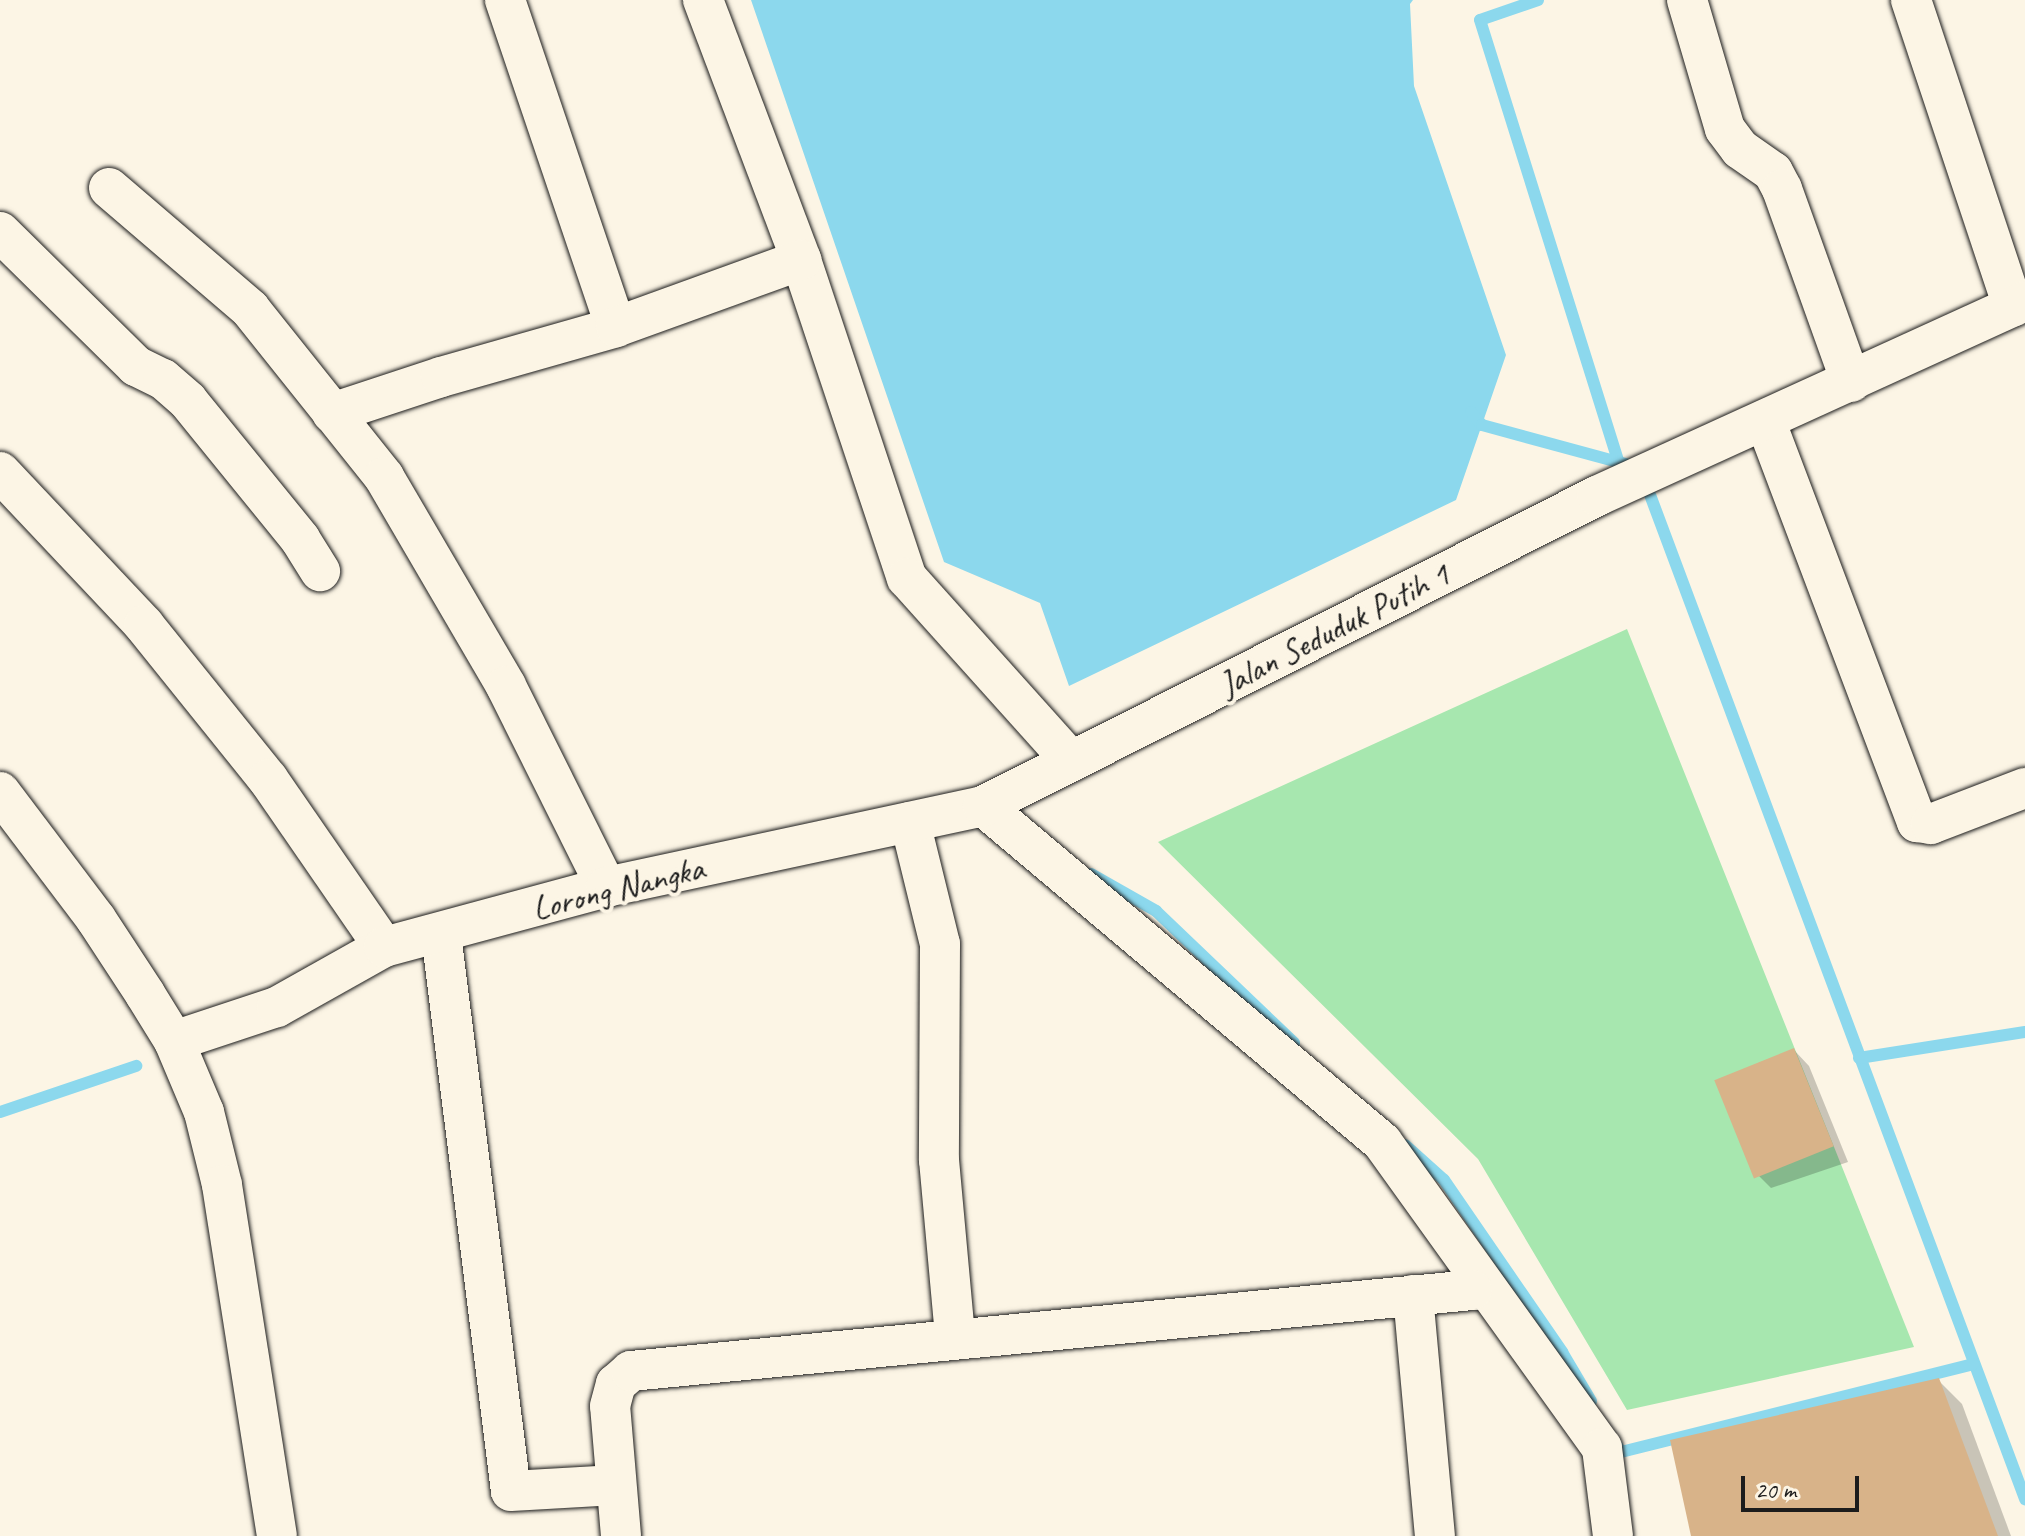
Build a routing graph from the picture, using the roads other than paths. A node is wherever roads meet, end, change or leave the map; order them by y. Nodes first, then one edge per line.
1 (505, 0) edge
2 (703, 0) edge
3 (1687, 0) edge
4 (1911, 0) edge
5 (109, 188) dead end
6 (0, 232) edge
7 (801, 260) junction
8 (2019, 304) edge
9 (616, 327) junction
10 (1851, 382) junction
11 (332, 413) junction
12 (1765, 420) junction
13 (0, 472) edge
14 (320, 571) dead end
15 (1071, 761) junction
16 (2025, 788) edge
17 (0, 792) edge
18 (987, 809) junction
19 (915, 836) junction
20 (606, 887) junction
21 (441, 934) junction
22 (384, 947) junction
23 (174, 1041) junction
24 (1472, 1290) dead end
25 (1413, 1295) junction
26 (955, 1337) junction
27 (616, 1485) junction
28 (277, 1536) edge
29 (621, 1536) edge
30 (1435, 1536) edge
31 (1613, 1536) edge

1 - 9 street
2 - 7 street
3 - 10 street
4 - 8 street
5 - 11 street
6 - 14 street
7 - 9 street
7 - 15 street
8 - 10 street
9 - 11 street
10 - 12 street
11 - 20 street
12 - 15 street, Jalan Seduduk Putih 1
12 - 16 street
13 - 22 street
15 - 18 street, Lorong Nangka
17 - 23 street
18 - 19 street, Lorong Nangka
18 - 31 street
19 - 20 street, Lorong Nangka
19 - 26 street
20 - 21 street, Lorong Nangka
21 - 22 street, Lorong Nangka
21 - 27 street
22 - 23 street, Lorong Nangka
23 - 28 street
24 - 25 street
25 - 26 street
25 - 30 street
26 - 27 street
27 - 29 street

